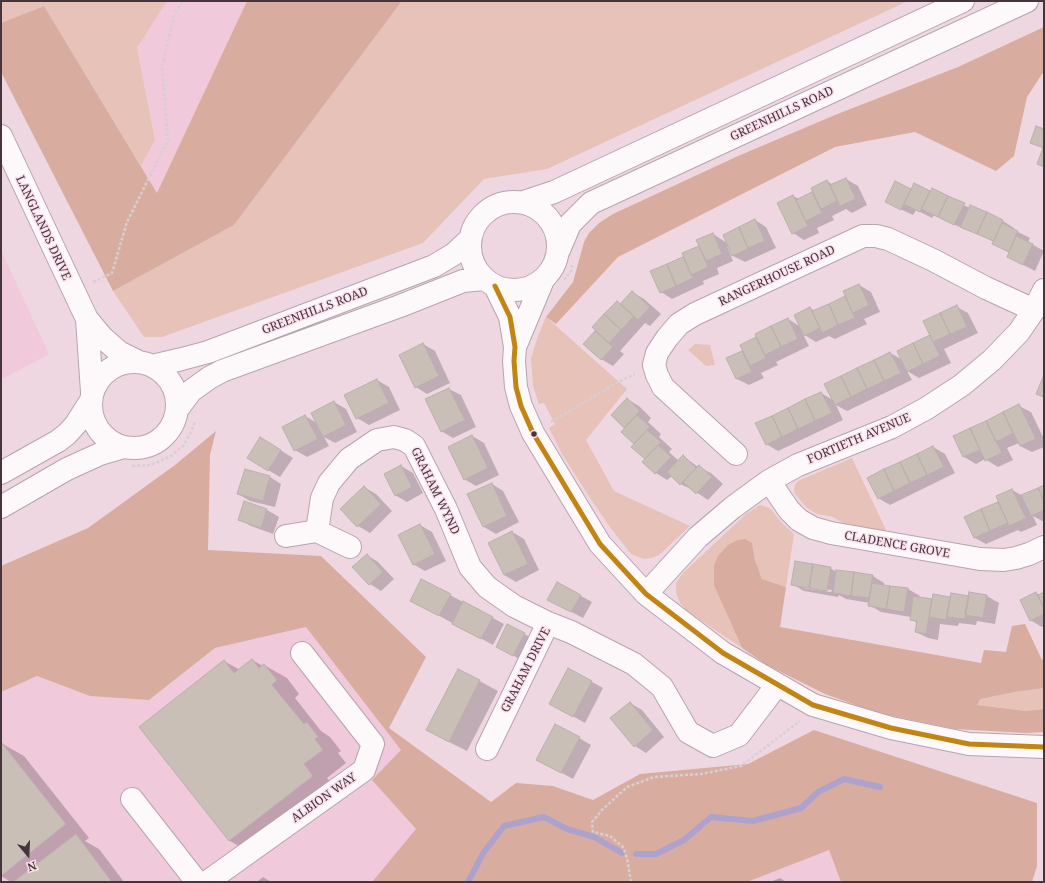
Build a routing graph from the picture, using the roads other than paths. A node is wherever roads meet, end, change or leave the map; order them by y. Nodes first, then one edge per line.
1 (963, 1) edge
2 (1026, 1) edge
3 (1, 136) edge
4 (524, 202) junction
5 (470, 239) junction
6 (565, 257) junction
7 (553, 281) junction
8 (490, 282) junction
9 (1044, 290) edge
10 (1034, 310) junction
11 (87, 319) junction
12 (515, 347) junction
13 (146, 364) junction
14 (91, 397) junction
15 (176, 410) junction
16 (736, 454) dead end
17 (126, 457) junction
18 (1, 473) edge
19 (769, 481) junction
20 (1, 506) edge
21 (317, 531) junction
22 (286, 536) dead end
23 (350, 547) dead end
24 (1044, 547) edge
25 (646, 594) junction
26 (548, 623) junction
27 (302, 653) dead end
28 (777, 685) junction
29 (1044, 747) edge
30 (487, 749) dead end
31 (132, 799) dead end
32 (197, 882) edge
33 (207, 882) edge

1 - 4 street
2 - 6 street, GREENHILLS ROAD
3 - 11 street, LANGLANDS DRIVE
4 - 5 street
4 - 6 street
5 - 8 street
5 - 13 street, GREENHILLS ROAD
6 - 7 street
7 - 8 street
7 - 12 street
8 - 12 street
8 - 15 street, GREENHILLS ROAD
9 - 10 street, FORTIETH AVENUE
10 - 16 street, RANGERHOUSE ROAD
10 - 19 street, FORTIETH AVENUE
11 - 13 street, LANGLANDS DRIVE
11 - 14 street, LANGLANDS DRIVE
12 - 25 street
13 - 14 street
13 - 15 street
14 - 17 street
14 - 18 street
15 - 17 street
17 - 20 street
19 - 24 street, CLADENCE GROVE
19 - 25 street, FORTIETH AVENUE
21 - 22 street
21 - 23 street
21 - 26 street, GRAHAM WYND
25 - 28 street
26 - 28 street, GRAHAM DRIVE
26 - 30 street, GRAHAM DRIVE
27 - 33 street, ALBION WAY
28 - 29 street
31 - 32 street

